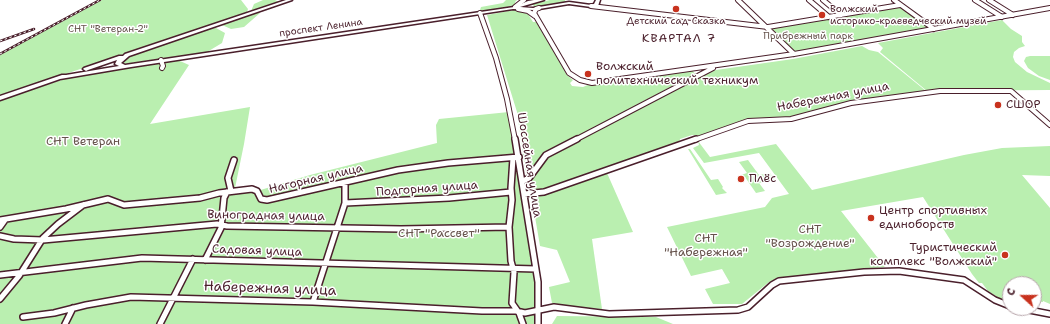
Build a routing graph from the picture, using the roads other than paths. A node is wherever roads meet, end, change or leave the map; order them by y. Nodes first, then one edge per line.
1 (290, 0) edge
2 (524, 0) edge
3 (542, 0) edge
4 (738, 0) edge
5 (809, 0) edge
6 (823, 0) edge
7 (894, 0) edge
8 (975, 0) edge
9 (989, 0) edge
10 (533, 1) edge
11 (575, 2) edge
12 (598, 2) edge
13 (900, 5) junction
14 (513, 8) junction
15 (539, 8) junction
16 (1050, 8) edge
17 (480, 13) junction
18 (842, 15) junction
19 (1012, 15) junction
20 (829, 17) junction
21 (1002, 17) junction
22 (538, 19) junction
23 (765, 26) junction
24 (934, 29) junction
25 (794, 54) junction
26 (127, 55) junction
27 (161, 60) junction
28 (123, 65) junction
29 (131, 65) junction
30 (104, 66) junction
31 (718, 66) junction
32 (162, 68) dead end
33 (692, 69) junction
34 (698, 76) junction
35 (61, 78) junction
36 (0, 98) edge
37 (1050, 125) edge
38 (516, 158) junction
39 (234, 160) dead end
40 (523, 181) junction
41 (345, 183) junction
42 (229, 191) junction
43 (511, 192) junction
44 (524, 194) junction
45 (345, 203) junction
46 (83, 205) junction
47 (2, 220) edge
48 (221, 224) junction
49 (0, 227) edge
50 (509, 227) junction
51 (337, 228) junction
52 (0, 236) edge
53 (42, 240) junction
54 (193, 259) junction
55 (205, 260) junction
56 (325, 264) junction
57 (514, 269) junction
58 (536, 269) junction
59 (22, 273) junction
60 (0, 275) edge
61 (173, 297) junction
62 (0, 299) edge
63 (313, 302) junction
64 (1002, 303) edge
65 (73, 308) junction
66 (538, 309) junction
67 (518, 312) junction
68 (23, 317) dead end
69 (65, 324) edge
70 (160, 324) edge
71 (523, 324) edge
72 (538, 324) edge

1 - 26 main road
2 - 14 street
3 - 10 main road, проспект Ленина
4 - 23 street
5 - 20 street
6 - 18 street
7 - 13 street
8 - 21 street
9 - 19 street
10 - 14 main road, проспект Ленина
11 - 12 main road, проспект Ленина
11 - 15 main road, проспект Ленина
12 - 23 street
13 - 18 street
13 - 24 street
14 - 15 main road, проспект Ленина
14 - 17 main road, проспект Ленина
14 - 22 street
15 - 22 street
16 - 19 street
17 - 27 main road, проспект Ленина
17 - 38 street, Шоссейная улица
18 - 20 street
19 - 21 street
20 - 23 street
21 - 24 street
22 - 33 street
23 - 25 street
24 - 25 street
25 - 31 street
26 - 28 main road
26 - 30 main road
27 - 29 main road, проспект Ленина
27 - 32 street
28 - 29 main road, проспект Ленина
28 - 30 main road, проспект Ленина
29 - 30 main road, проспект Ленина
30 - 35 main road
30 - 35 main road, проспект Ленина
31 - 33 street
31 - 34 street
33 - 34 street
34 - 40 street
35 - 36 main road
37 - 44 street, Набережная улица
38 - 40 street, Шоссейная улица
38 - 41 street, Нагорная улица
38 - 43 street
39 - 42 street
40 - 44 street, Шоссейная улица
41 - 42 street, Нагорная улица
41 - 45 street
42 - 46 street, Нагорная улица
42 - 48 street
43 - 45 street, Подгорная улица
43 - 50 street
44 - 58 street, Шоссейная улица
45 - 51 street
46 - 47 street, Нагорная улица
46 - 53 street
47 - 49 street
48 - 51 street, Виноградная улица
48 - 53 street, Виноградная улица
48 - 55 street
50 - 51 street, Виноградная улица
50 - 57 street
51 - 56 street
52 - 53 street, Виноградная улица
53 - 59 street
54 - 55 street, Садовая улица
54 - 59 street, Садовая улица
54 - 61 street
55 - 56 street, Садовая улица
56 - 57 street, Садовая улица
56 - 63 street
57 - 58 street, Садовая улица
57 - 67 street
58 - 66 street, Шоссейная улица
59 - 60 street, Садовая улица
59 - 62 street
61 - 63 street, Набережная улица
61 - 65 street, Набережная улица
61 - 70 street
63 - 67 street, Набережная улица
64 - 66 street
65 - 68 street, Набережная улица
65 - 69 street
66 - 67 street, Набережная улица
66 - 72 street, Шоссейная улица
67 - 71 street

